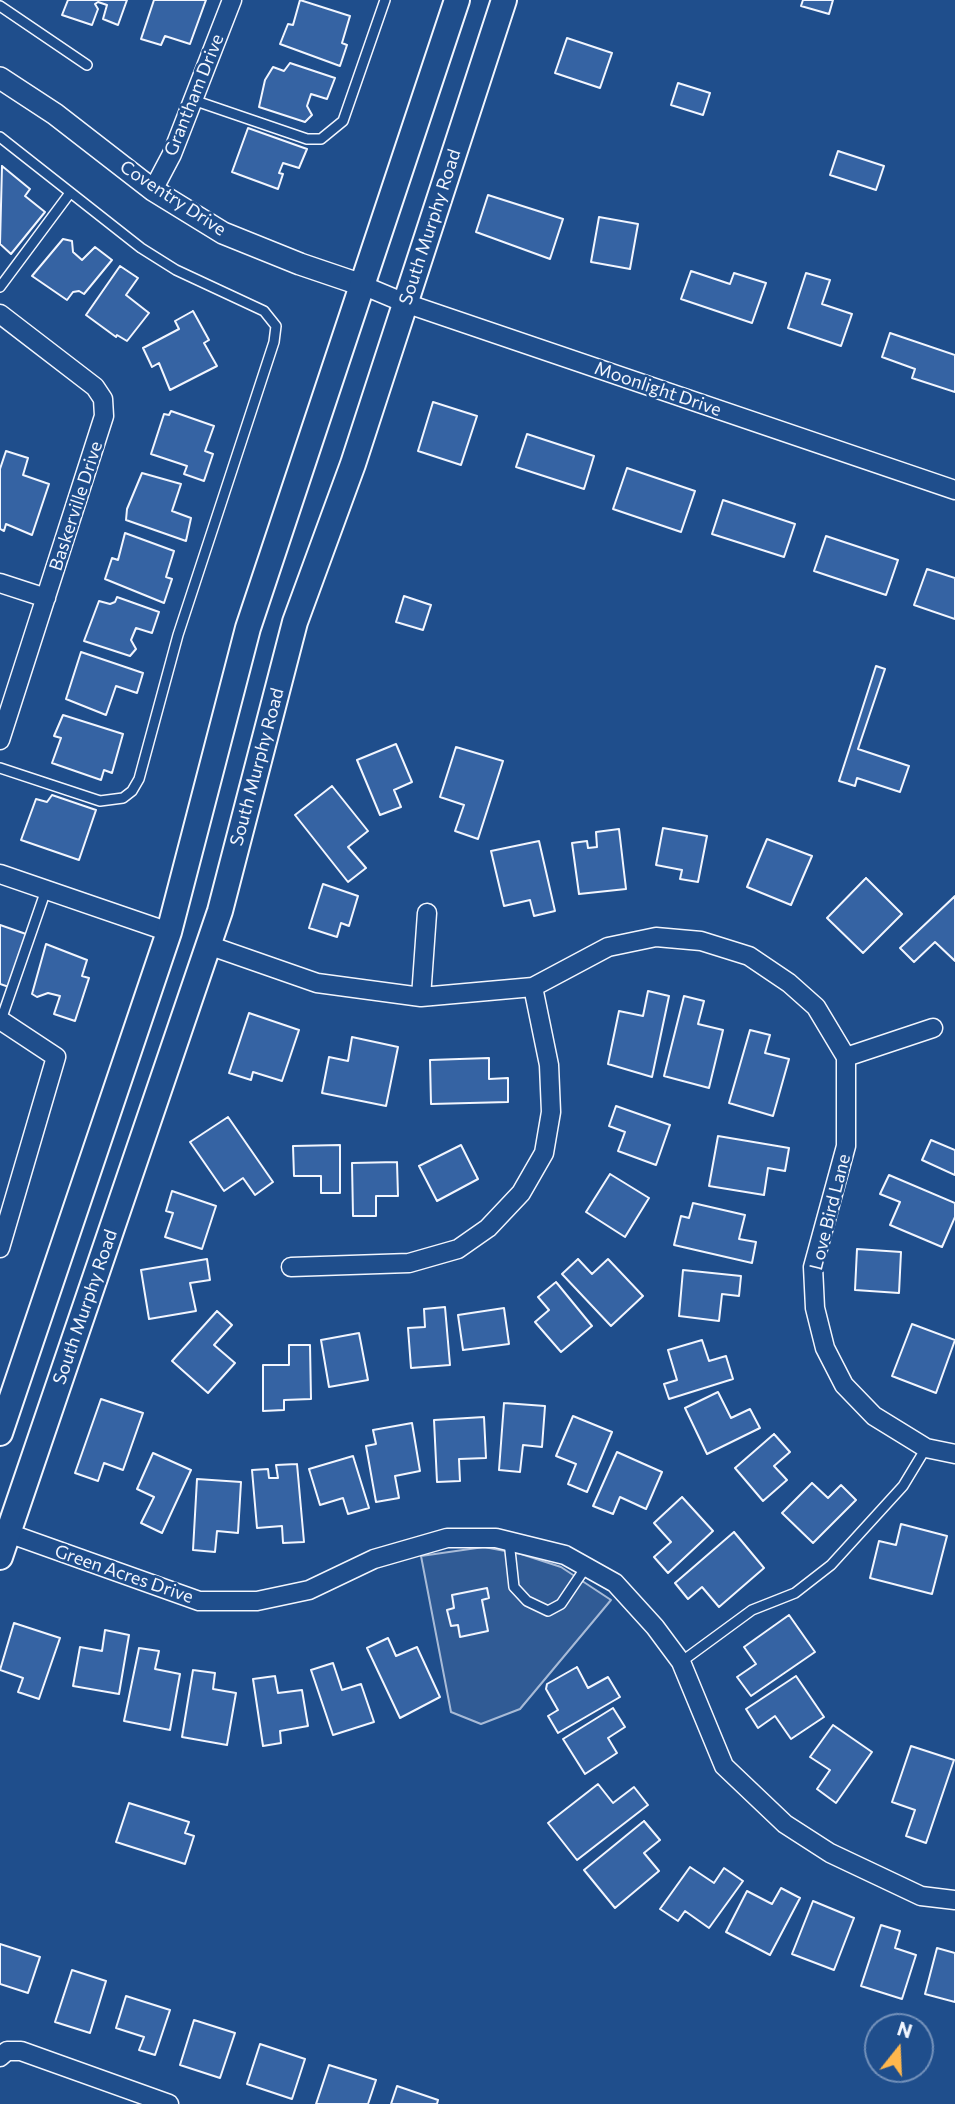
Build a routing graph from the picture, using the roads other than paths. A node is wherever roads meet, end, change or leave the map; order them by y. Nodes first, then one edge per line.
1 (232, 0) edge
2 (385, 0) edge
3 (457, 0) edge
4 (504, 0) edge
5 (0, 6) edge
6 (87, 65) dead end
7 (0, 78) edge
8 (192, 100) junction
9 (0, 137) edge
10 (153, 190) junction
11 (70, 193) junction
12 (362, 285) junction
13 (0, 287) edge
14 (405, 303) junction
15 (0, 314) edge
16 (955, 490) edge
17 (0, 583) edge
18 (46, 598) junction
19 (1, 731) edge
20 (0, 768) edge
21 (0, 874) edge
22 (46, 890) junction
23 (427, 913) dead end
24 (169, 932) junction
25 (208, 945) junction
26 (533, 987) junction
27 (421, 997) junction
28 (0, 1020) edge
29 (933, 1028) dead end
30 (846, 1057) junction
31 (0, 1248) edge
32 (291, 1267) dead end
33 (0, 1433) edge
34 (926, 1448) junction
35 (955, 1454) edge
36 (4, 1532) edge
37 (509, 1541) junction
38 (0, 1557) edge
39 (586, 1567) junction
40 (681, 1662) junction
41 (955, 1900) edge
42 (3, 2054) edge
43 (169, 2104) edge

1 - 8 street, Grantham Drive
2 - 8 lane
3 - 12 main road
4 - 14 main road, South Murphy Road
5 - 6 lane
7 - 10 street, Coventry Drive
8 - 10 street, Grantham Drive
9 - 11 lane
10 - 12 street, Coventry Drive
11 - 13 lane
11 - 20 lane
12 - 14 street, Moonlight Drive
12 - 24 main road
14 - 16 street, Moonlight Drive
14 - 25 main road, South Murphy Road
15 - 18 street, Baskerville Drive
17 - 18 street
18 - 19 street, Baskerville Drive
21 - 22 street
22 - 24 street
22 - 28 lane
23 - 27 street
24 - 25 main road
24 - 33 main road
25 - 27 street
25 - 36 main road, South Murphy Road
26 - 27 street
26 - 30 street
26 - 32 street
28 - 31 street
29 - 30 street
30 - 34 street, Love Bird Lane
34 - 35 street, Love Bird Lane
34 - 40 lane
36 - 37 street, Green Acres Drive
36 - 38 main road, South Murphy Road
37 - 39 street, Green Acres Drive
37 - 39 lane
39 - 40 street, Green Acres Drive
40 - 41 street, Green Acres Drive
42 - 43 street

